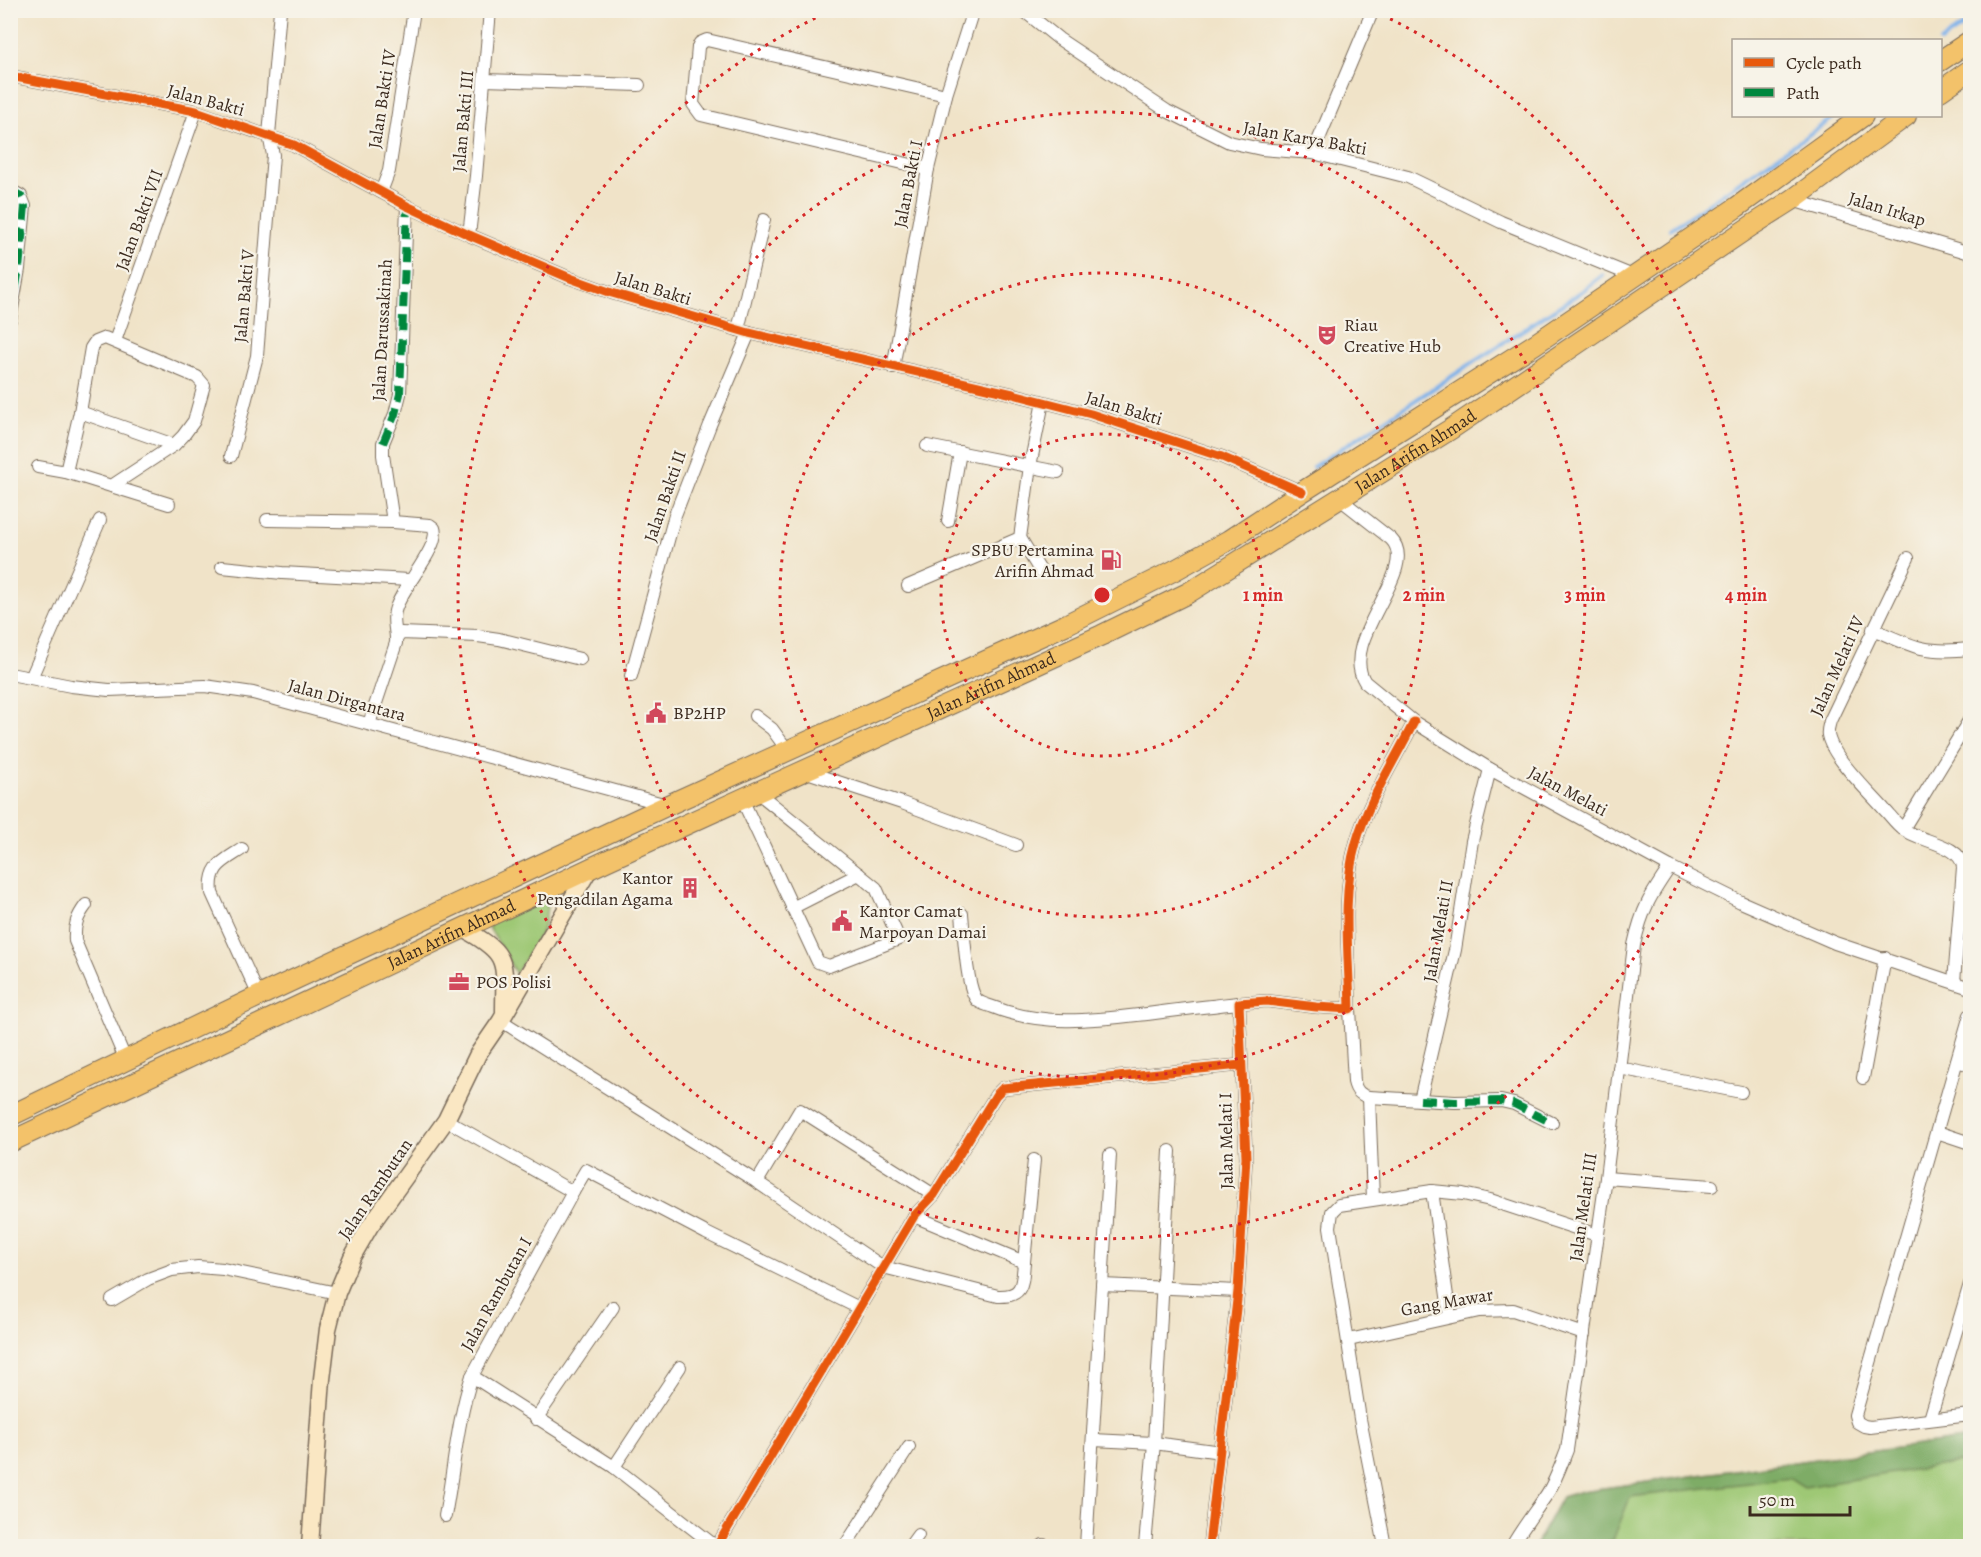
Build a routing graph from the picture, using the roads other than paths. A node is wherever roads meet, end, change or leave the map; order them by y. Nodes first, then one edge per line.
1 (280, 10) edge
2 (414, 10) edge
3 (490, 10) edge
4 (973, 10) edge
5 (1023, 10) edge
6 (1373, 10) edge
7 (1971, 40) edge
8 (1942, 61) edge
9 (1971, 70) edge
10 (10, 76) edge
11 (484, 80) junction
12 (639, 85) dead end
13 (1942, 90) edge
14 (946, 95) junction
15 (196, 111) junction
16 (1862, 117) edge
17 (1905, 117) edge
18 (269, 135) junction
19 (1313, 153) junction
20 (928, 169) junction
21 (10, 190) edge
22 (381, 192) junction
23 (1792, 200) junction
24 (407, 206) junction
25 (1737, 207) junction
26 (764, 220) dead end
27 (1750, 226) junction
28 (469, 235) junction
29 (1971, 253) edge
30 (1633, 276) junction
31 (10, 320) edge
32 (743, 332) junction
33 (115, 341) junction
34 (893, 368) junction
35 (1043, 402) junction
36 (80, 412) junction
37 (174, 445) junction
38 (927, 446) dead end
39 (960, 452) junction
40 (231, 456) dead end
41 (1030, 466) junction
42 (38, 467) dead end
43 (66, 472) junction
44 (1058, 472) dead end
45 (113, 485) junction
46 (1302, 492) junction
47 (1340, 499) junction
48 (169, 504) dead end
49 (267, 519) dead end
50 (100, 520) dead end
51 (948, 521) dead end
52 (393, 522) junction
53 (1020, 538) junction
54 (1908, 558) dead end
55 (222, 567) dead end
56 (1041, 572) dead end
57 (409, 580) junction
58 (908, 586) dead end
59 (1873, 629) junction
60 (397, 638) junction
61 (1971, 649) edge
62 (580, 660) dead end
63 (10, 674) edge
64 (631, 675) dead end
65 (31, 678) junction
66 (930, 687) junction
67 (941, 709) junction
68 (755, 716) dead end
69 (1971, 719) edge
70 (1414, 722) junction
71 (369, 724) junction
72 (788, 751) junction
73 (1490, 769) junction
74 (804, 771) junction
75 (750, 795) junction
76 (668, 805) junction
77 (1903, 830) junction
78 (1016, 845) dead end
79 (242, 849) dead end
80 (1670, 867) junction
81 (590, 868) junction
82 (859, 874) junction
83 (86, 905) dead end
84 (792, 908) junction
85 (962, 914) dead end
86 (462, 928) junction
87 (1885, 958) junction
88 (1954, 982) junction
89 (1971, 988) edge
90 (260, 996) junction
91 (1239, 1003) junction
92 (1350, 1009) junction
93 (1971, 1015) edge
94 (502, 1017) junction
95 (126, 1061) junction
96 (1957, 1061) junction
97 (1241, 1065) junction
98 (1971, 1065) edge
99 (1619, 1068) junction
100 (1863, 1078) dead end
101 (1741, 1092) dead end
102 (1369, 1097) junction
103 (1420, 1100) junction
104 (31, 1107) junction
105 (10, 1116) edge
106 (446, 1120) junction
107 (1552, 1123) dead end
108 (41, 1128) junction
109 (1937, 1132) junction
110 (10, 1142) edge
111 (1971, 1143) edge
112 (1170, 1151) dead end
113 (1110, 1155) dead end
114 (1034, 1160) dead end
115 (1606, 1178) junction
116 (757, 1182) junction
117 (1712, 1186) dead end
118 (1432, 1191) junction
119 (573, 1192) junction
120 (934, 1195) junction
121 (1373, 1199) junction
122 (914, 1216) junction
123 (1597, 1235) junction
124 (1024, 1262) junction
125 (883, 1267) junction
126 (1971, 1284) edge
127 (1102, 1285) junction
128 (1162, 1287) junction
129 (1238, 1291) junction
130 (338, 1293) junction
131 (112, 1300) dead end
132 (613, 1307) dead end
133 (859, 1308) junction
134 (1450, 1317) junction
135 (1584, 1334) junction
136 (1349, 1340) junction
137 (680, 1367) dead end
138 (472, 1376) junction
139 (1971, 1414) edge
140 (536, 1419) junction
141 (1930, 1419) junction
142 (1093, 1440) junction
143 (1154, 1443) junction
144 (909, 1447) dead end
145 (1221, 1452) junction
146 (614, 1467) junction
147 (445, 1516) dead end
148 (918, 1535) dead end
149 (309, 1546) edge
150 (716, 1546) edge
151 (845, 1546) edge
152 (910, 1546) edge
153 (1086, 1546) edge
154 (1145, 1546) edge
155 (1209, 1546) edge
156 (1385, 1546) edge
157 (1512, 1546) edge

1 - 18 street, Jalan Bakti V
2 - 22 street, Jalan Bakti IV
3 - 11 street, Jalan Bakti III
4 - 14 street, Jalan Bakti I
5 - 19 street, Jalan Karya Bakti
6 - 19 street
7 - 8 main road
9 - 13 main road
10 - 15 street, Jalan Bakti
11 - 12 street
11 - 28 street, Jalan Bakti III
14 - 20 street, Jalan Bakti I
14 - 20 street
15 - 18 street, Jalan Bakti
15 - 33 street, Jalan Bakti VII
16 - 25 main road, Jalan Arifin Ahmad
17 - 23 main road, Jalan Arifin Ahmad
18 - 22 street, Jalan Bakti
18 - 40 street, Jalan Bakti V
19 - 30 street, Jalan Karya Bakti
20 - 34 street, Jalan Bakti I
21 - 31 street
22 - 24 street, Jalan Bakti
23 - 27 main road, Jalan Arifin Ahmad
23 - 29 street, Jalan Irkap
24 - 28 street, Jalan Bakti
24 - 52 street, Jalan Darussakinah
25 - 27 main road
25 - 30 main road, Jalan Arifin Ahmad
26 - 32 street, Jalan Bakti II
27 - 47 main road, Jalan Arifin Ahmad
28 - 32 street, Jalan Bakti
30 - 46 main road, Jalan Arifin Ahmad
32 - 34 street, Jalan Bakti
32 - 64 street, Jalan Bakti II
33 - 36 street
33 - 37 street
34 - 35 street, Jalan Bakti
35 - 41 street
35 - 46 street, Jalan Bakti
36 - 37 street
36 - 43 street
37 - 45 street
38 - 39 street
39 - 41 street
39 - 51 street
41 - 44 street
41 - 53 street
42 - 43 street
43 - 45 street
45 - 48 street
46 - 66 main road, Jalan Arifin Ahmad
47 - 67 main road, Jalan Arifin Ahmad
47 - 70 street, Jalan Melati
49 - 52 street
50 - 65 street
52 - 57 street
53 - 56 street
53 - 58 street
54 - 59 street, Jalan Melati IV
55 - 57 street
57 - 60 street
59 - 61 street
59 - 77 street, Jalan Melati IV
60 - 62 street
60 - 71 street
63 - 65 street, Jalan Dirgantara
65 - 71 street, Jalan Dirgantara
66 - 67 main road
66 - 72 main road, Jalan Arifin Ahmad
67 - 74 main road, Jalan Arifin Ahmad
68 - 72 street
69 - 77 street
70 - 73 street, Jalan Melati
70 - 92 street
71 - 76 street, Jalan Dirgantara
72 - 76 main road, Jalan Arifin Ahmad
73 - 80 street, Jalan Melati
73 - 103 street, Jalan Melati II
74 - 75 main road, Jalan Arifin Ahmad
74 - 78 street
75 - 81 main road, Jalan Arifin Ahmad
75 - 82 street
75 - 84 street
76 - 90 main road, Jalan Arifin Ahmad
77 - 88 street, Jalan Melati IV
79 - 90 street
80 - 87 street, Jalan Melati
80 - 99 street, Jalan Melati III
81 - 86 main road, Jalan Arifin Ahmad
81 - 94 main road, Jalan Rambutan
82 - 84 street
82 - 84 street
83 - 95 street
85 - 91 street
86 - 94 main road
86 - 108 main road, Jalan Arifin Ahmad
87 - 88 street, Jalan Melati
87 - 100 street
88 - 89 street, Jalan Melati
90 - 95 main road, Jalan Arifin Ahmad
91 - 92 street
91 - 97 street, Jalan Melati I
92 - 102 street
93 - 96 street
94 - 106 main road, Jalan Rambutan
94 - 116 street
95 - 104 main road, Jalan Arifin Ahmad
96 - 98 street
96 - 109 street
97 - 120 street
97 - 129 street, Jalan Melati I
99 - 101 street
99 - 115 street, Jalan Melati III
102 - 103 street
102 - 121 street
103 - 107 street
104 - 105 main road, Jalan Arifin Ahmad
104 - 108 main road
106 - 119 street
106 - 130 main road, Jalan Rambutan
108 - 110 main road, Jalan Arifin Ahmad
109 - 111 street
109 - 141 street
112 - 128 street
113 - 127 street
114 - 124 street
115 - 117 street
115 - 123 street, Jalan Melati III
116 - 120 street
116 - 125 street
118 - 121 street
118 - 123 street
118 - 134 street
119 - 133 street, Jalan Rambutan I
119 - 138 street, Jalan Rambutan I
120 - 122 street
121 - 136 street
122 - 124 street
122 - 125 street
123 - 135 street, Jalan Melati III
124 - 125 street
125 - 133 street
126 - 141 street
127 - 128 street
127 - 142 street
128 - 129 street
128 - 143 street
129 - 145 street, Jalan Melati I
130 - 131 street
130 - 149 main road, Jalan Rambutan
132 - 140 street
133 - 150 street
134 - 135 street, Gang Mawar
134 - 136 street, Gang Mawar
135 - 157 street, Jalan Melati III
136 - 156 street
137 - 146 street
138 - 140 street, Jalan Rambutan I
138 - 147 street
139 - 141 street
140 - 146 street, Jalan Rambutan I
142 - 143 street
142 - 153 street
143 - 145 street
143 - 154 street
144 - 151 street
145 - 155 street, Jalan Melati I
146 - 150 street, Jalan Rambutan I
148 - 152 street

